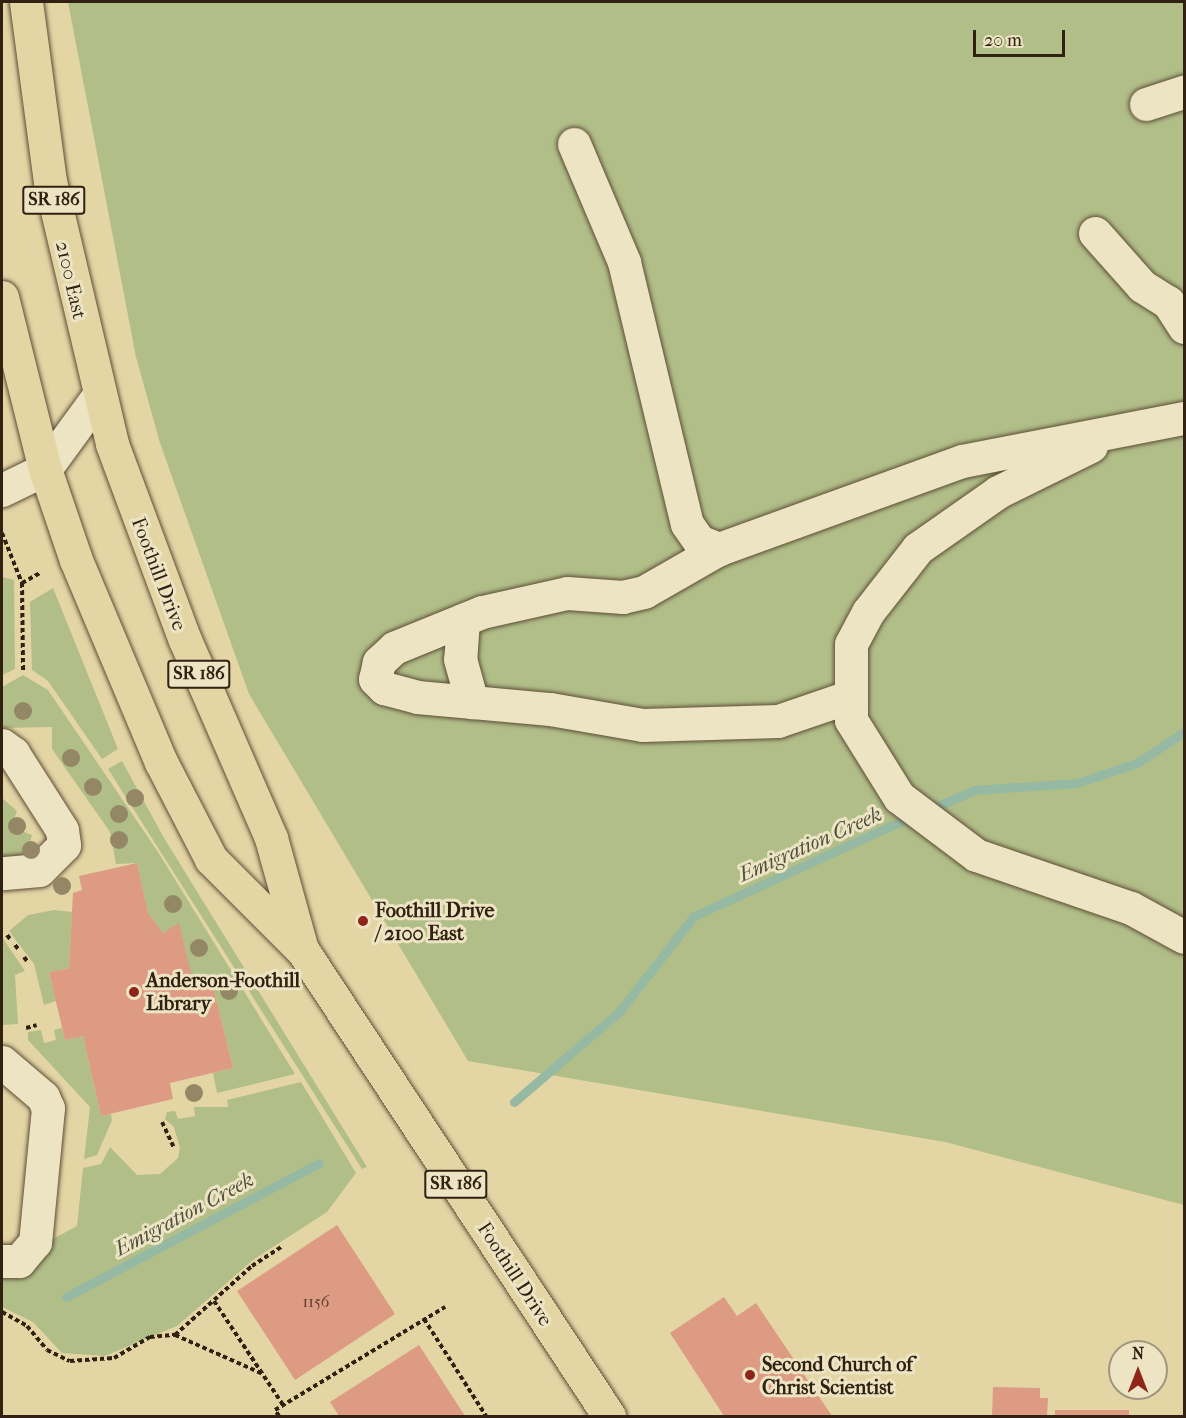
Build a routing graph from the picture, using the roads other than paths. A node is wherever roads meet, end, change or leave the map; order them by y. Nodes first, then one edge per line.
1 (26, 2) edge
2 (1185, 92) edge
3 (1146, 104) dead end
4 (574, 144) dead end
5 (1095, 233) dead end
6 (2, 297) edge
7 (1185, 327) edge
8 (99, 395) junction
9 (1185, 418) edge
10 (1113, 433) junction
11 (45, 469) junction
12 (2, 490) edge
13 (719, 549) junction
14 (463, 620) junction
15 (851, 696) junction
16 (472, 702) junction
17 (2, 745) edge
18 (2, 873) edge
19 (1185, 937) edge
20 (303, 951) junction
21 (2, 1062) edge
22 (2, 1262) edge
23 (609, 1416) edge

1 - 8 main road, 2100 East / SR 186
2 - 3 street
4 - 13 street
5 - 7 street
6 - 11 main road, SR 186
8 - 11 street
8 - 20 main road, Foothill Drive / SR 186
9 - 10 street
10 - 13 street
10 - 15 street
11 - 12 street
11 - 20 main road, Foothill Drive / SR 186
13 - 14 street
14 - 16 street
14 - 16 street
15 - 16 street
15 - 19 street
17 - 18 street
20 - 23 main road, Foothill Drive / SR 186
21 - 22 street

